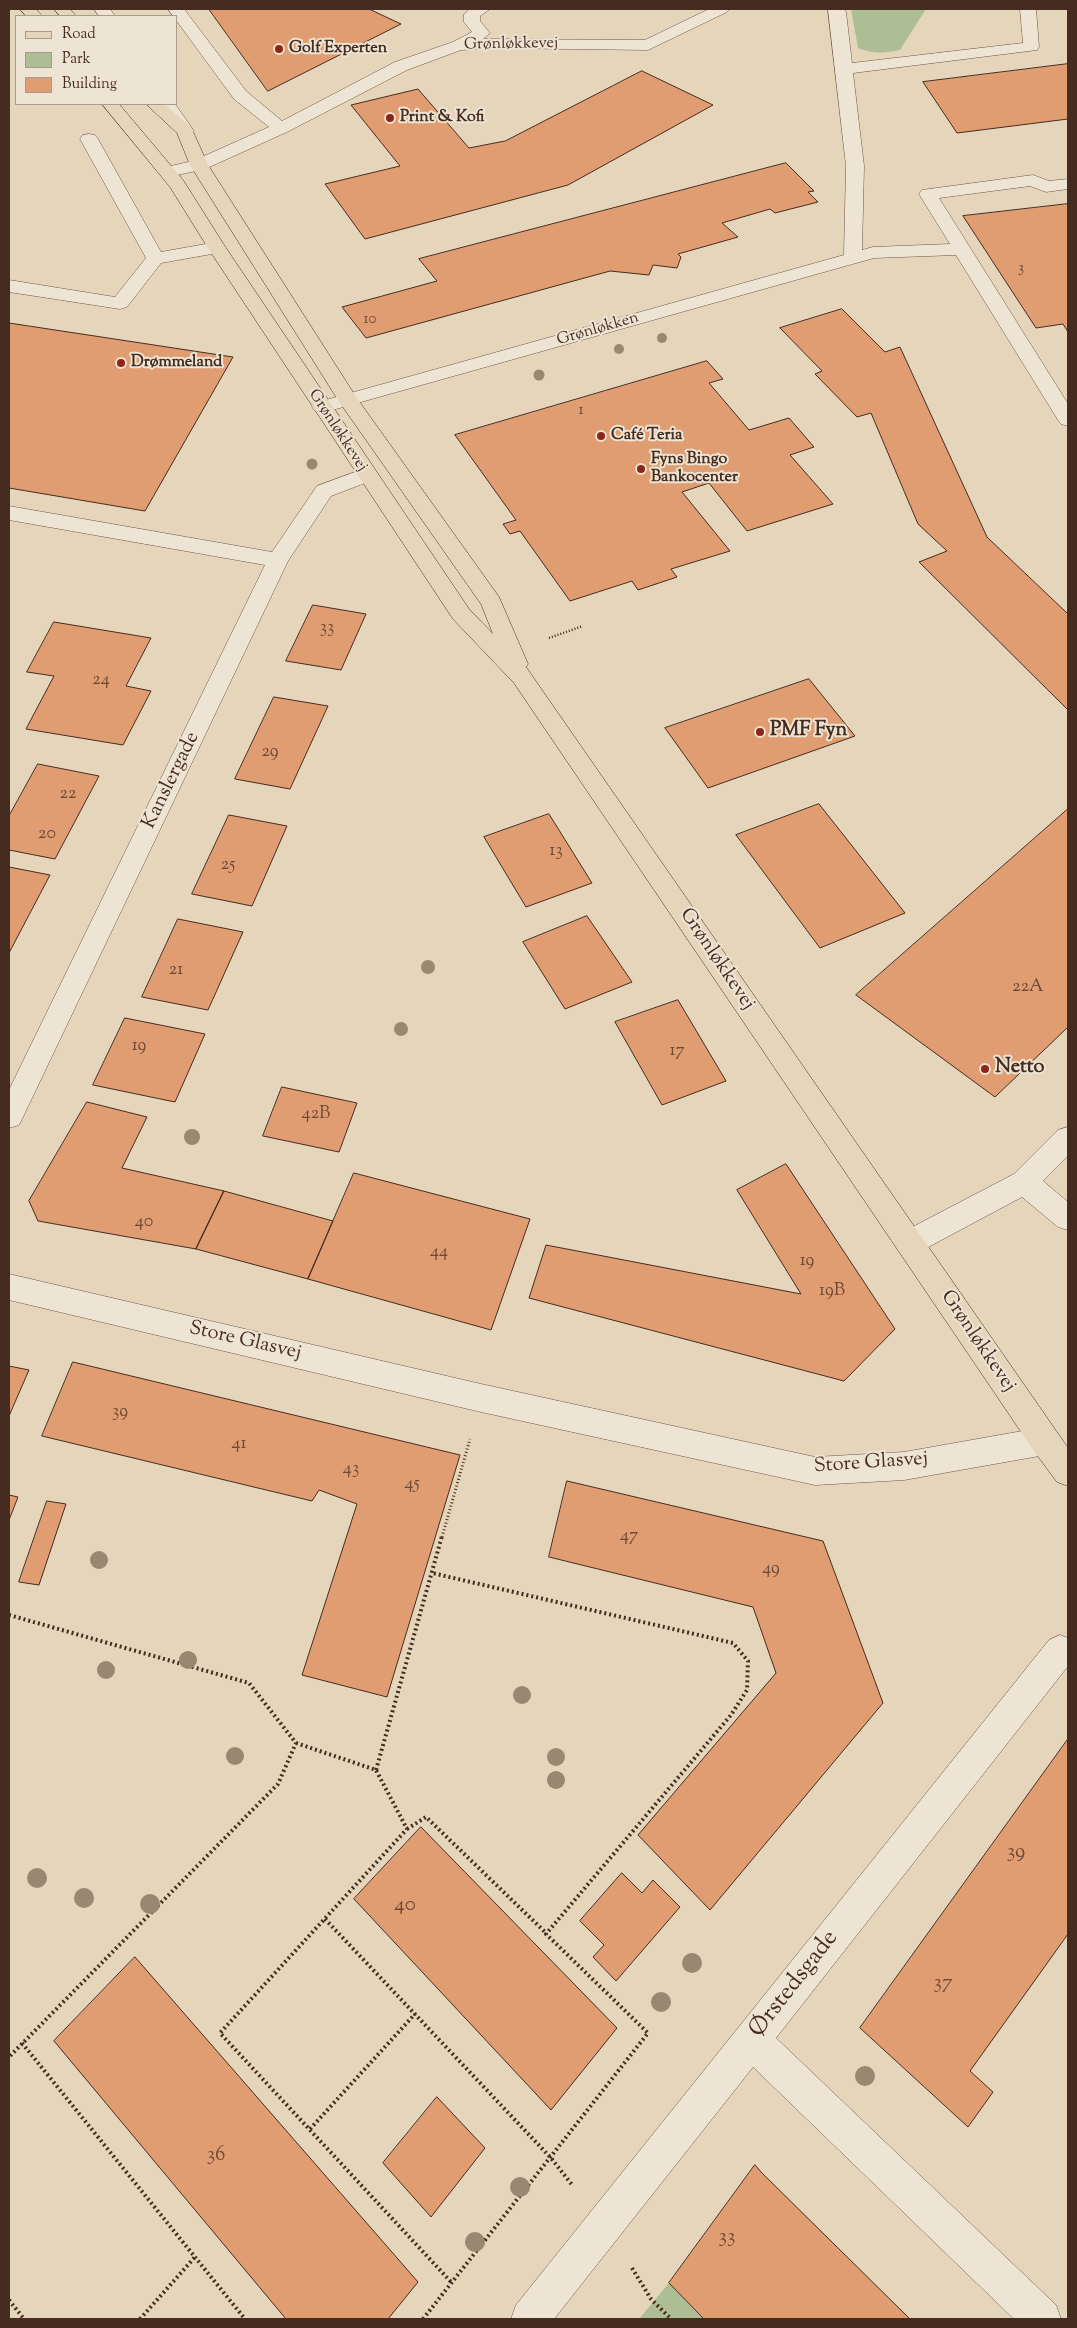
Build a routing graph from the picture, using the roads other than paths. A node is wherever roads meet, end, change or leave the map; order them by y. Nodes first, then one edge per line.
1 (176, 9) edge
2 (482, 9) edge
3 (721, 9) edge
4 (836, 9) edge
5 (1028, 9) edge
6 (459, 45) junction
7 (845, 68) junction
8 (111, 105) edge
9 (155, 105) edge
10 (168, 105) edge
11 (281, 128) junction
12 (185, 131) junction
13 (89, 139) dead end
14 (198, 165) junction
15 (168, 172) junction
16 (1068, 184) edge
17 (217, 248) junction
18 (962, 249) junction
19 (155, 258) junction
20 (853, 258) junction
21 (9, 286) edge
22 (348, 400) junction
23 (322, 407) junction
24 (1068, 420) edge
25 (366, 474) junction
26 (9, 514) edge
27 (278, 560) junction
28 (522, 677) junction
29 (9, 1117) edge
30 (1068, 1138) edge
31 (1024, 1182) junction
32 (1068, 1218) edge
33 (909, 1243) junction
34 (9, 1287) edge
35 (1044, 1441) junction
36 (1068, 1472) edge
37 (1060, 1651) dead end
38 (751, 2040) junction
39 (530, 2319) edge
40 (1042, 2319) edge

1 - 11 street
2 - 6 street
3 - 6 street, Grønløkkevej
4 - 7 street
5 - 7 street
6 - 11 street, Grønløkkevej
7 - 20 street
8 - 15 main road, Grønløkkevej
9 - 12 main road
10 - 12 street, Grønløkkevej
11 - 14 street, Grønløkkevej
12 - 14 main road, Grønløkkevej
13 - 19 street
14 - 15 street, Grønløkkevej
14 - 22 main road, Grønløkkevej
15 - 17 main road, Grønløkkevej
16 - 18 street
17 - 19 street
17 - 23 main road, Grønløkkevej
18 - 20 street, Grønløkken
18 - 24 street
19 - 21 street
20 - 22 street, Grønløkken
22 - 23 street, Grønløkken
22 - 28 main road, Grønløkkevej
23 - 25 main road, Grønløkkevej
25 - 27 street, Kanslergade
25 - 28 main road, Grønløkkevej
26 - 27 street
27 - 29 street, Kanslergade
28 - 33 main road, Grønløkkevej
30 - 31 street
31 - 32 street
31 - 33 street
33 - 35 main road, Grønløkkevej
34 - 35 street, Store Glasvej
35 - 36 main road
37 - 38 street, Ørstedsgade
38 - 39 street, Ørstedsgade
38 - 40 street

